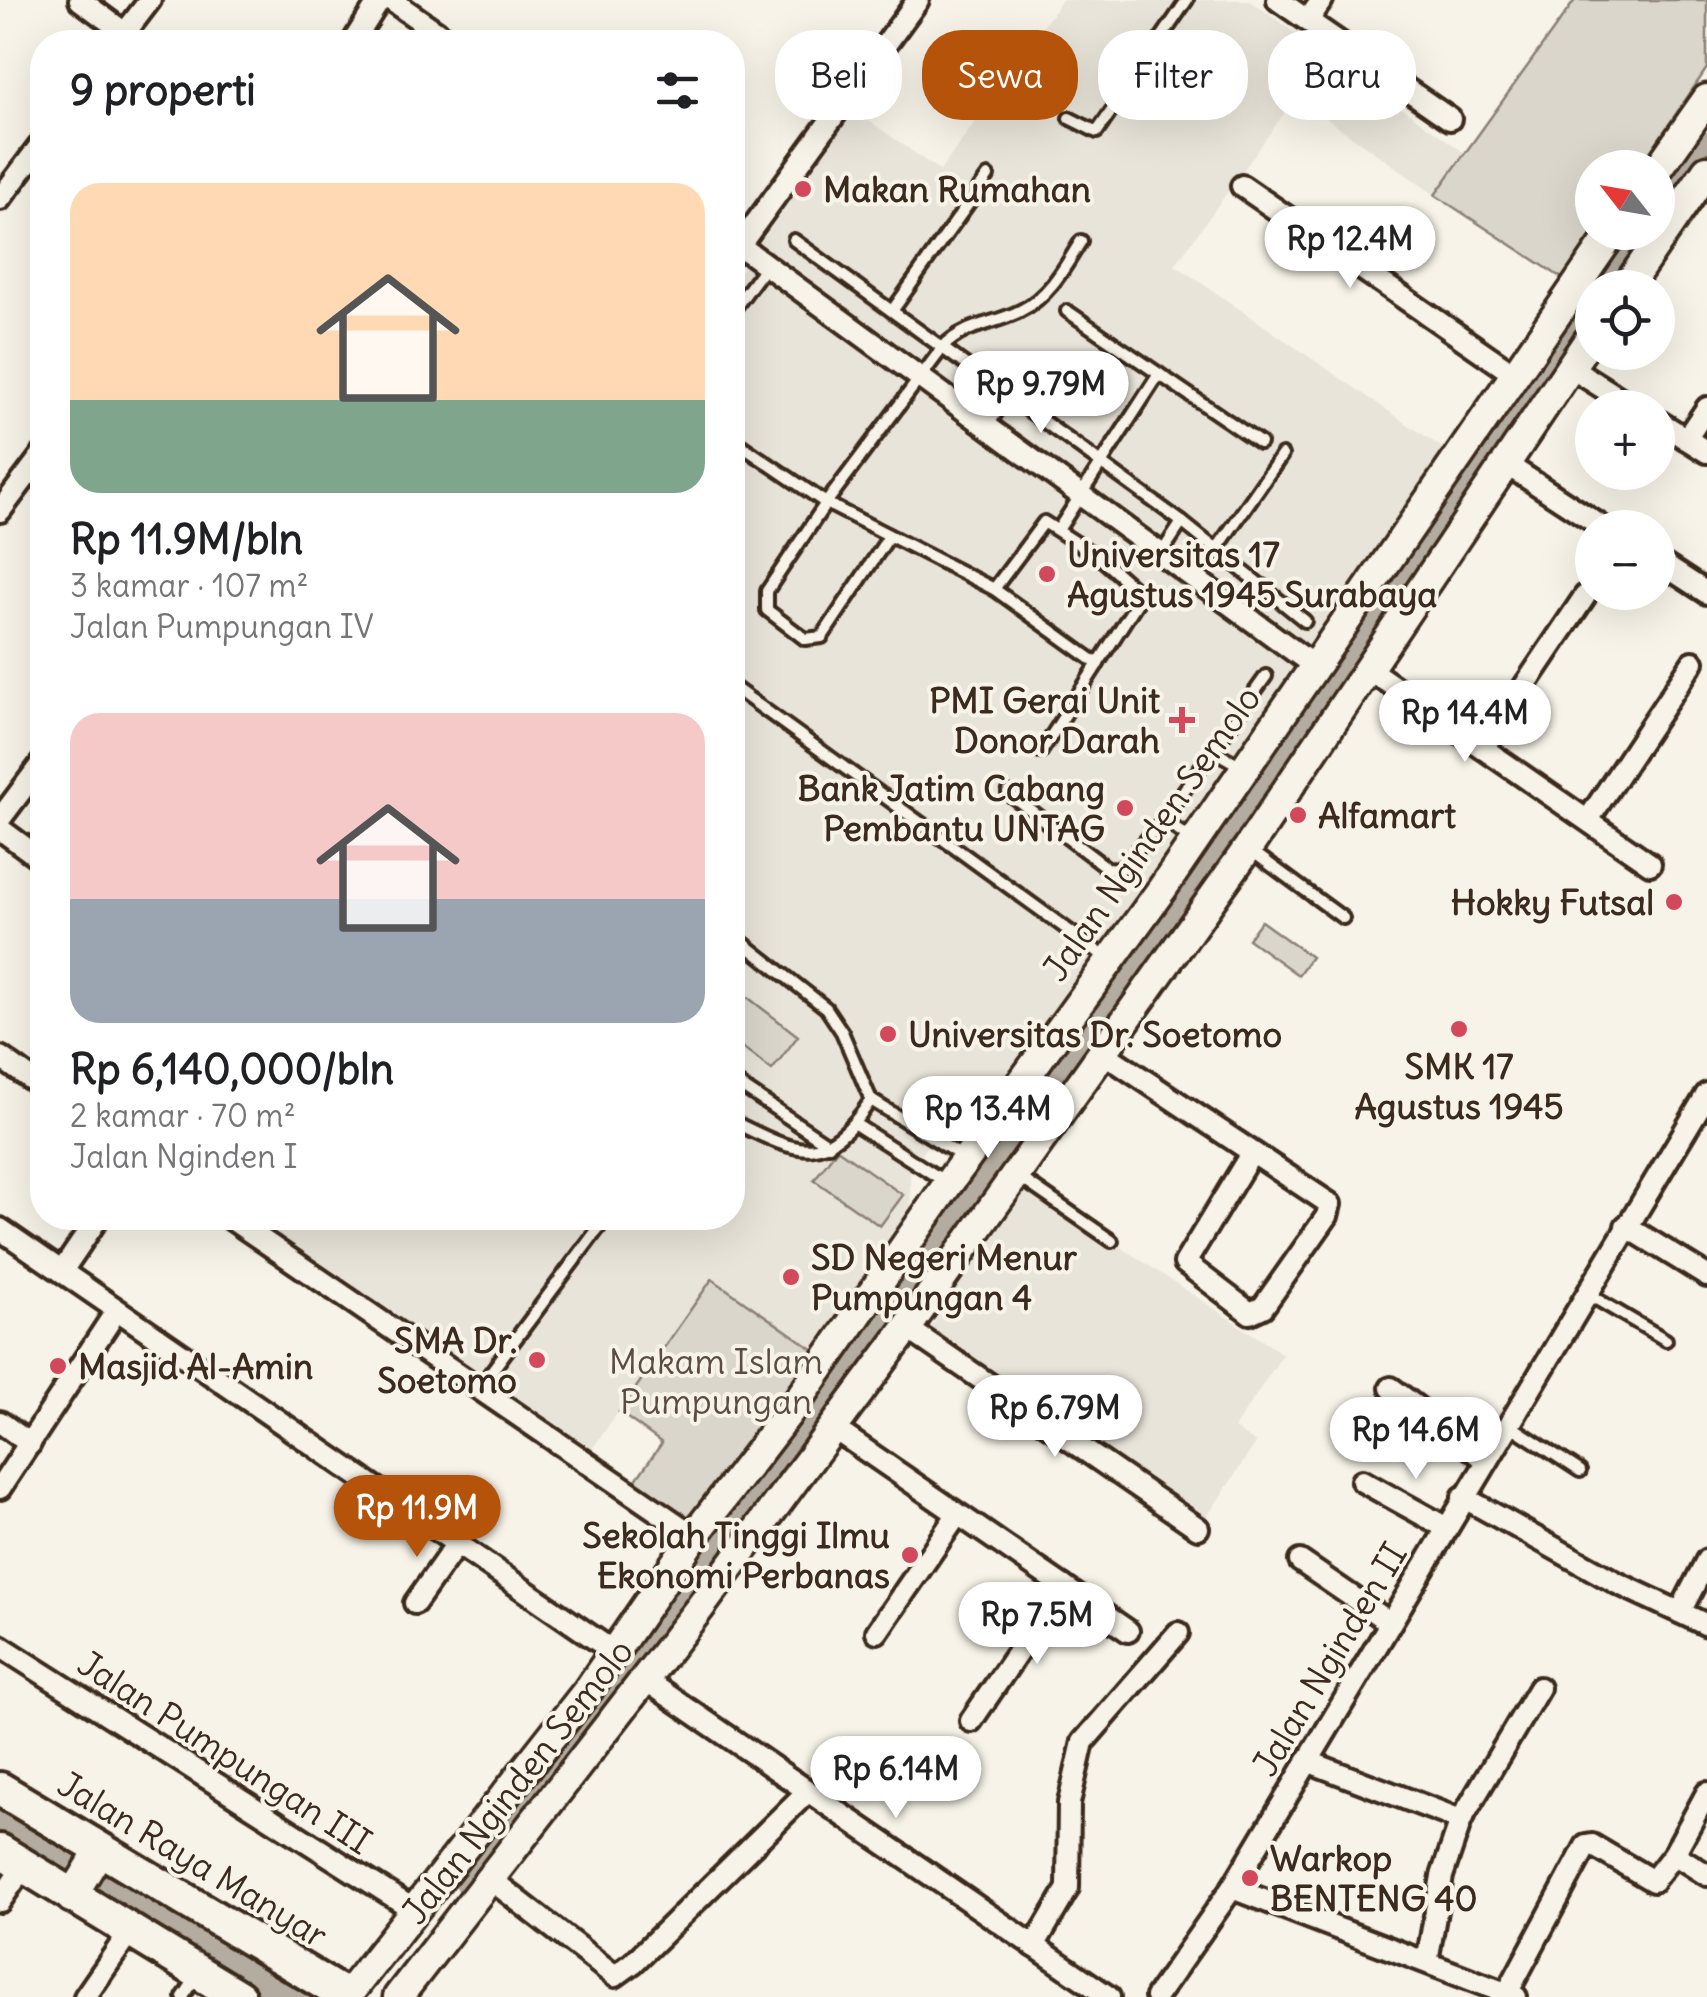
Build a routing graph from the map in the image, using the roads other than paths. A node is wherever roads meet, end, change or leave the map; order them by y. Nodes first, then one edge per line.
1 (80, 0) edge
2 (150, 0) edge
3 (380, 0) edge
4 (391, 0) edge
5 (1187, 0) edge
6 (1278, 0) edge
7 (1322, 0) edge
8 (916, 1) edge
9 (1308, 20) junction
10 (113, 30) edge
11 (128, 30) edge
12 (361, 30) edge
13 (434, 30) edge
14 (1707, 99) edge
15 (1450, 118) dead end
16 (1073, 120) edge
17 (1671, 150) edge
18 (30, 159) edge
19 (1707, 170) edge
20 (988, 176) dead end
21 (1242, 186) dead end
22 (0, 199) edge
23 (745, 233) edge
24 (794, 240) dead end
25 (1081, 241) dead end
26 (1600, 250) edge
27 (745, 253) edge
28 (766, 266) junction
29 (1638, 270) edge
30 (745, 294) edge
31 (892, 310) junction
32 (1067, 311) dead end
33 (942, 347) junction
34 (1575, 360) edge
35 (1570, 367) junction
36 (1159, 374) junction
37 (1514, 374) junction
38 (920, 380) junction
39 (1607, 390) edge
40 (1008, 396) junction
41 (1707, 408) edge
42 (986, 428) junction
43 (1675, 432) edge
44 (1686, 439) junction
45 (1260, 443) dead end
46 (745, 448) edge
47 (1707, 452) edge
48 (1282, 455) dead end
49 (1098, 462) junction
50 (1506, 464) junction
51 (30, 470) edge
52 (1079, 494) junction
53 (826, 503) junction
54 (1576, 510) edge
55 (0, 511) edge
56 (1182, 522) junction
57 (1058, 530) junction
58 (888, 538) junction
59 (1216, 550) junction
60 (1161, 554) junction
61 (1675, 573) edge
62 (1264, 586) junction
63 (994, 589) junction
64 (1707, 593) edge
65 (1576, 610) edge
66 (1244, 614) junction
67 (1305, 621) dead end
68 (1693, 662) dead end
69 (1098, 664) junction
70 (1313, 665) junction
71 (1370, 670) junction
72 (1266, 676) dead end
73 (745, 695) edge
74 (1483, 748) junction
75 (1212, 750) junction
76 (1041, 752) dead end
77 (1243, 767) junction
78 (30, 779) edge
79 (1008, 794) dead end
80 (0, 820) edge
81 (1163, 820) junction
82 (1588, 820) junction
83 (0, 829) edge
84 (30, 851) edge
85 (1221, 853) junction
86 (1650, 864) dead end
87 (1343, 918) dead end
88 (745, 944) edge
89 (1111, 961) junction
90 (1102, 1052) junction
91 (0, 1057) edge
92 (30, 1078) edge
93 (745, 1089) edge
94 (1707, 1094) edge
95 (871, 1100) junction
96 (1037, 1103) junction
97 (855, 1124) junction
98 (745, 1126) edge
99 (829, 1145) junction
100 (1251, 1154) junction
101 (966, 1159) junction
102 (1014, 1174) junction
103 (948, 1184) junction
104 (1626, 1226) junction
105 (0, 1230) edge
106 (90, 1230) edge
107 (248, 1230) edge
108 (597, 1230) edge
109 (1112, 1241) dead end
110 (62, 1271) junction
111 (1707, 1276) edge
112 (1586, 1293) junction
113 (116, 1310) junction
114 (907, 1328) junction
115 (1666, 1340) dead end
116 (479, 1388) junction
117 (1391, 1388) dead end
118 (0, 1422) edge
119 (1507, 1423) junction
120 (833, 1428) junction
121 (30, 1444) junction
122 (1485, 1459) junction
123 (1580, 1470) dead end
124 (1362, 1480) dead end
125 (0, 1488) edge
126 (1464, 1497) junction
127 (957, 1515) junction
128 (1198, 1528) dead end
129 (1445, 1528) junction
130 (694, 1536) junction
131 (456, 1545) junction
132 (1707, 1560) edge
133 (1300, 1561) dead end
134 (1062, 1586) junction
135 (681, 1596) junction
136 (415, 1603) dead end
137 (1680, 1612) junction
138 (1389, 1622) junction
139 (1707, 1625) edge
140 (1128, 1631) dead end
141 (878, 1632) dead end
142 (1178, 1633) dead end
143 (0, 1646) edge
144 (614, 1652) junction
145 (649, 1682) junction
146 (1538, 1688) dead end
147 (971, 1721) dead end
148 (1307, 1760) junction
149 (0, 1789) edge
150 (808, 1791) junction
151 (1706, 1797) edge
152 (1461, 1820) junction
153 (1674, 1854) junction
154 (12, 1859) edge
155 (1707, 1875) edge
156 (85, 1876) junction
157 (489, 1878) junction
158 (1232, 1888) junction
159 (0, 1901) edge
160 (416, 1911) junction
161 (129, 1933) junction
162 (1034, 1946) junction
163 (1427, 1962) junction
164 (191, 1985) edge
165 (1509, 1996) edge
166 (84, 1997) edge
167 (239, 1997) edge
168 (347, 1997) edge
169 (398, 1997) edge
170 (1109, 1997) edge
171 (1156, 1997) edge

1 - 10 street
2 - 11 street
3 - 12 street
4 - 13 street
5 - 16 lane
6 - 9 street
7 - 9 street
8 - 23 street
9 - 15 street
14 - 17 main road
18 - 22 street
19 - 29 main road
20 - 31 lane
21 - 37 street
24 - 31 lane
25 - 33 lane
26 - 37 main road, Jalan Nginden Semolo
27 - 28 street
28 - 30 lane
28 - 38 street
31 - 33 lane
32 - 36 lane
33 - 38 lane
33 - 40 lane
34 - 35 main road, Jalan Nginden Semolo
35 - 39 street
35 - 50 main road, Jalan Nginden Semolo
36 - 45 lane
36 - 49 lane
37 - 70 main road, Jalan Nginden Semolo
38 - 42 street
38 - 53 lane
40 - 42 lane
40 - 49 lane
41 - 44 street
42 - 52 street
43 - 44 street
44 - 47 street
46 - 53 lane
48 - 59 lane
49 - 52 lane
49 - 56 lane
50 - 54 street
50 - 71 main road, Jalan Nginden Semolo
51 - 55 street
52 - 57 lane
52 - 60 street
53 - 58 lane
53 - 58 lane
56 - 59 lane
56 - 60 lane
57 - 63 lane
57 - 69 lane
58 - 63 lane
59 - 62 lane
60 - 66 street
61 - 64 street
62 - 66 lane
62 - 67 lane
63 - 69 lane
65 - 74 street
66 - 70 street
68 - 82 street
69 - 76 lane
70 - 77 main road, Jalan Nginden Semolo
71 - 74 street
71 - 85 main road, Jalan Nginden Semolo
72 - 75 lane
73 - 89 lane
74 - 82 street
75 - 77 lane
75 - 81 lane
77 - 85 main road, Jalan Nginden Semolo
78 - 80 street
79 - 81 lane
81 - 85 lane
82 - 86 street
83 - 84 street
85 - 87 lane
85 - 89 main road, Jalan Nginden Semolo
85 - 90 main road, Jalan Nginden Semolo
88 - 95 lane
89 - 96 main road, Jalan Nginden Semolo
90 - 96 main road, Jalan Nginden Semolo
90 - 100 street
91 - 92 street
93 - 99 lane
94 - 104 street, Jalan Nginden II
95 - 97 lane
95 - 101 lane
96 - 101 main road, Jalan Nginden Semolo
96 - 102 main road, Jalan Nginden Semolo
97 - 99 lane
97 - 103 lane
98 - 99 lane
100 - 100 street
101 - 103 main road, Jalan Nginden Semolo
102 - 109 lane
102 - 114 main road, Jalan Nginden Semolo
103 - 130 main road, Jalan Nginden Semolo
104 - 111 street
104 - 112 street, Jalan Nginden II
105 - 110 street
106 - 110 street
107 - 116 street
108 - 116 lane
110 - 113 street
112 - 115 lane
112 - 119 street, Jalan Nginden II
113 - 121 street
113 - 131 street
114 - 120 main road, Jalan Nginden Semolo
114 - 128 street
116 - 130 street
117 - 122 street
118 - 121 street
119 - 122 street, Jalan Nginden II
119 - 123 lane
120 - 127 street
120 - 135 main road, Jalan Nginden Semolo
121 - 125 street
122 - 126 street, Jalan Nginden II
124 - 129 street
126 - 129 street, Jalan Nginden II
126 - 137 street
127 - 134 street
127 - 141 street
129 - 138 street, Jalan Nginden II
130 - 135 main road, Jalan Nginden Semolo
131 - 136 street
131 - 144 street
132 - 137 street
133 - 138 street
134 - 140 street
134 - 147 street
135 - 144 main road, Jalan Nginden Semolo
135 - 145 main road, Jalan Nginden Semolo
137 - 139 street
138 - 148 street, Jalan Nginden II
142 - 162 street
143 - 160 street, Jalan Pumpungan III
144 - 160 main road, Jalan Nginden Semolo
145 - 150 street
145 - 157 main road, Jalan Nginden Semolo
146 - 152 street
148 - 152 street
148 - 158 street, Jalan Nginden II
149 - 156 main road, Jalan Raya Manyar
150 - 157 street
150 - 162 street
151 - 153 street
152 - 163 street
153 - 155 street
153 - 165 street
154 - 156 main road, Jalan Raya Manyar
154 - 159 street
156 - 161 main road, Jalan Raya Manyar
156 - 168 main road, Jalan Raya Manyar
157 - 169 main road, Jalan Nginden Semolo
158 - 163 street
158 - 171 street, Jalan Nginden II
160 - 168 main road, Jalan Nginden Semolo
161 - 164 main road, Jalan Raya Manyar
161 - 166 street
162 - 170 street
163 - 165 street
164 - 167 main road, Jalan Raya Manyar

